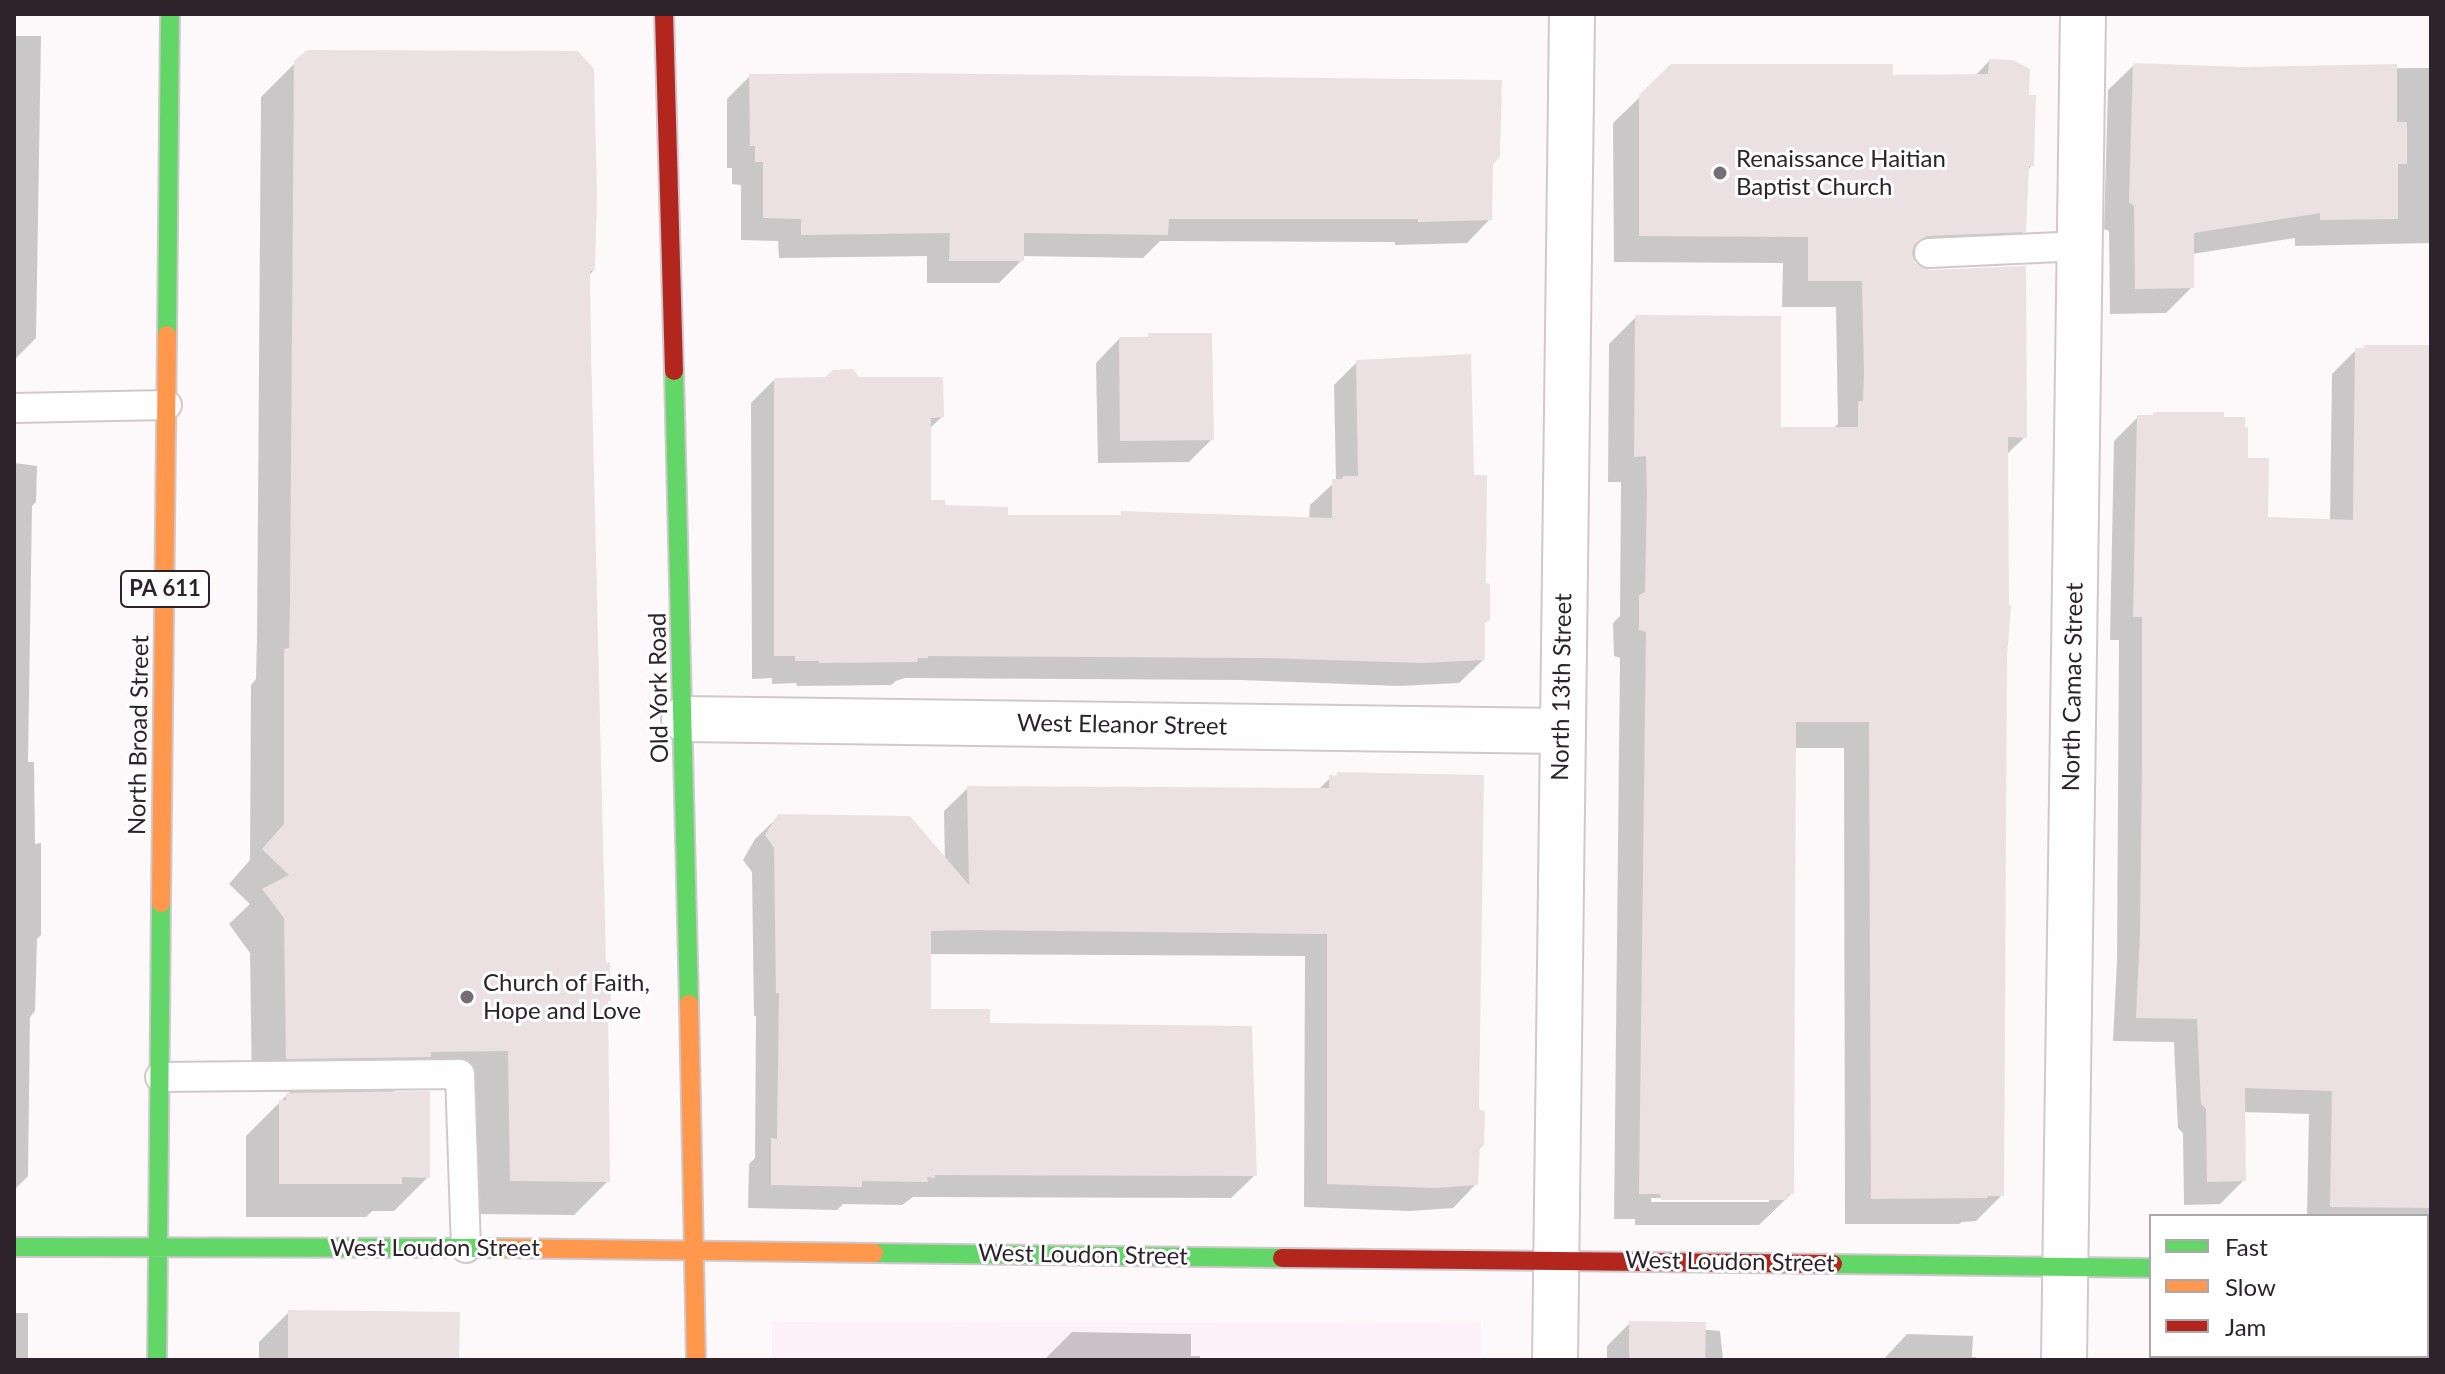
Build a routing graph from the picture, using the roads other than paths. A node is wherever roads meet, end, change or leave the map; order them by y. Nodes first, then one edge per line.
1 (170, 14) edge
2 (664, 14) edge
3 (1572, 14) edge
4 (2083, 14) edge
5 (2081, 246) junction
6 (1929, 253) dead end
7 (167, 405) junction
8 (14, 408) edge
9 (684, 719) junction
10 (1561, 731) junction
11 (160, 1077) junction
12 (157, 1246) junction
13 (14, 1247) edge
14 (466, 1248) junction
15 (692, 1251) junction
16 (1557, 1259) junction
17 (2064, 1267) junction
18 (2149, 1268) edge
19 (157, 1360) edge
20 (696, 1360) edge
21 (1555, 1360) edge
22 (2064, 1360) edge

1 - 7 street, North Broad Street / PA 611
2 - 9 street, Old York Road
3 - 10 street, North 13th Street
4 - 5 street, North Camac Street
5 - 6 lane
5 - 17 street, North Camac Street
7 - 8 lane
7 - 11 street, North Broad Street / PA 611
9 - 10 street, West Eleanor Street
9 - 15 street, Old York Road
10 - 16 street, North 13th Street
11 - 12 street, North Broad Street / PA 611
11 - 14 lane
12 - 13 street, West Loudon Street
12 - 14 street, West Loudon Street
12 - 19 street, North Broad Street / PA 611
14 - 15 street, West Loudon Street
15 - 16 street, West Loudon Street
15 - 20 street, Old York Road
16 - 17 street, West Loudon Street
16 - 21 street, North 13th Street
17 - 18 street, West Loudon Street
17 - 22 street, North Camac Street

